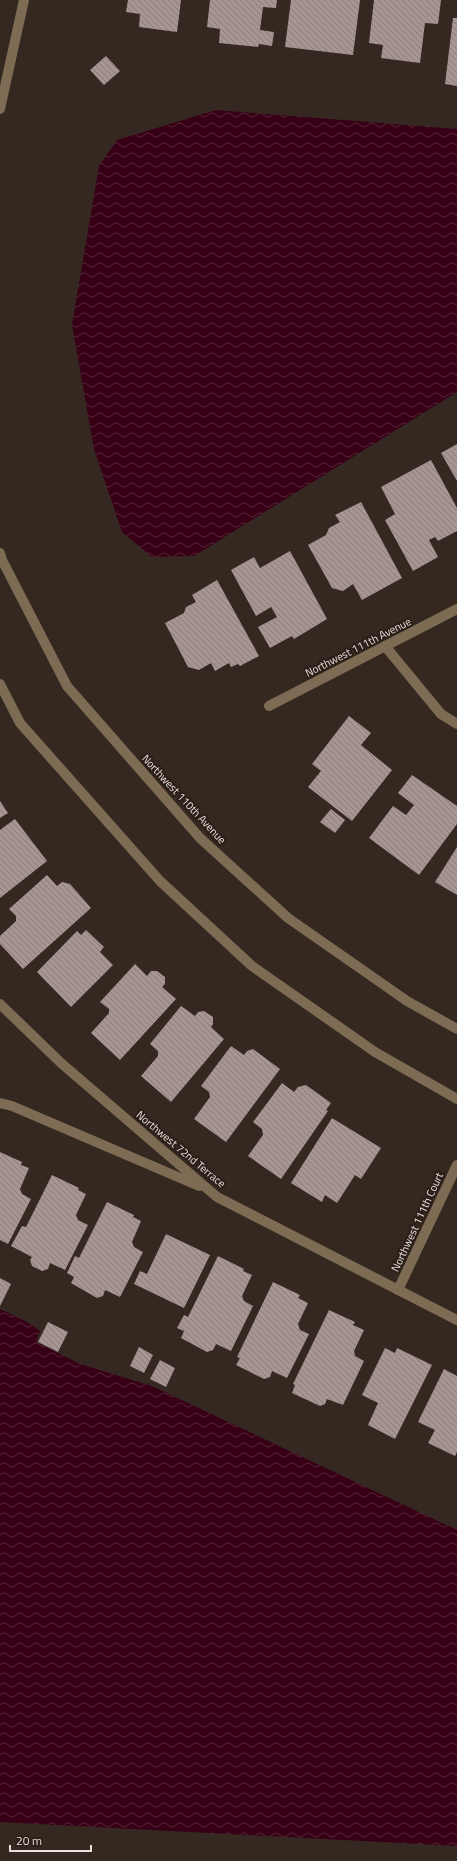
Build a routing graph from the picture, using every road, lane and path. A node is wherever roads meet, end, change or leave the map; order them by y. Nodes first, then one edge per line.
1 (24, 0) edge
2 (0, 109) edge
3 (0, 552) edge
4 (457, 609) edge
5 (385, 646) junction
6 (0, 684) edge
7 (269, 706) dead end
8 (457, 724) edge
9 (0, 1004) edge
10 (457, 1029) edge
11 (457, 1099) edge
12 (0, 1103) edge
13 (457, 1165) edge
14 (209, 1190) junction
15 (398, 1290) junction
16 (457, 1320) edge

1 - 2 street
3 - 10 street, Northwest 110th Avenue
4 - 5 street, Northwest 111th Avenue
5 - 7 street, Northwest 111th Avenue
5 - 8 street
6 - 11 street
9 - 14 street, Northwest 72nd Terrace
12 - 14 street
13 - 15 street, Northwest 111th Court
14 - 15 street, Northwest 72nd Terrace
15 - 16 street, Northwest 72nd Terrace

